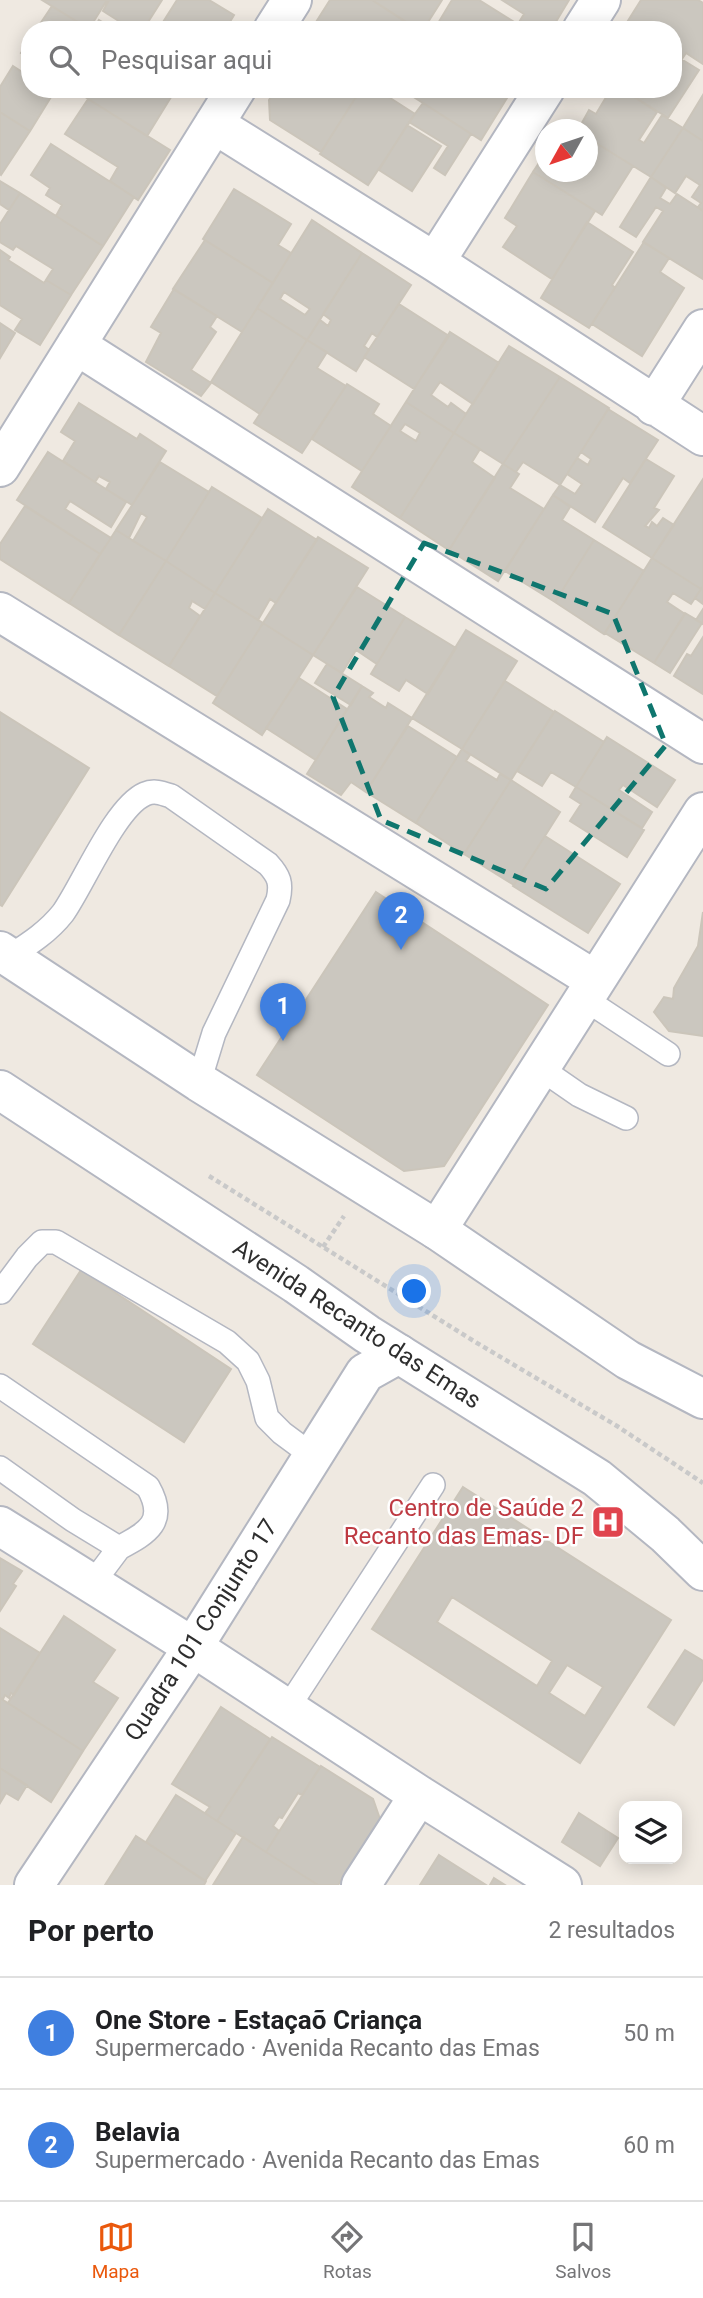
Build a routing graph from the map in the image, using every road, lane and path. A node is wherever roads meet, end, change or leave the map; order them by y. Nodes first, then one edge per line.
1 (601, 0) edge
2 (588, 21) edge
3 (230, 98) edge
4 (539, 98) edge
5 (214, 124) junction
6 (435, 262) junction
7 (703, 329) edge
8 (75, 345) junction
9 (654, 406) junction
10 (703, 436) edge
11 (0, 467) edge
12 (0, 612) edge
13 (703, 744) edge
14 (703, 812) edge
15 (4, 954) edge
16 (590, 990) junction
17 (668, 1054) dead end
18 (540, 1068) junction
19 (199, 1082) junction
20 (0, 1090) edge
21 (626, 1118) dead end
22 (208, 1175) dead end
23 (365, 1185) junction
24 (437, 1230) junction
25 (323, 1247) junction
26 (296, 1284) junction
27 (0, 1293) edge
28 (367, 1334) junction
29 (399, 1354) junction
30 (365, 1373) junction
31 (0, 1386) edge
32 (703, 1399) edge
33 (313, 1456) junction
34 (0, 1468) edge
35 (703, 1483) edge
36 (433, 1485) dead end
37 (0, 1526) edge
38 (119, 1548) junction
39 (703, 1572) edge
40 (92, 1584) junction
41 (193, 1647) junction
42 (287, 1709) junction
43 (419, 1795) junction
44 (34, 1885) edge
45 (361, 1885) edge
46 (562, 1885) edge

1 - 2 street
3 - 5 street
4 - 6 street
5 - 6 street
5 - 8 street
6 - 9 street
7 - 9 street
8 - 11 street
8 - 13 street
9 - 10 street
12 - 16 street
14 - 16 street
15 - 19 street
15 - 19 lane
16 - 17 lane
16 - 18 street
18 - 21 lane
18 - 24 street
19 - 23 street
20 - 26 street, Avenida Recanto das Emas
22 - 25 path
23 - 24 street
23 - 25 path
24 - 32 street
25 - 26 path
25 - 35 path
26 - 28 street, Avenida Recanto das Emas
27 - 33 lane
28 - 29 street, Avenida Recanto das Emas
28 - 30 street, Quadra 101 Conjunto 17
29 - 30 street, Quadra 101 Conjunto 17
29 - 39 street, Avenida Recanto das Emas
30 - 33 street, Quadra 101 Conjunto 17
31 - 38 lane
33 - 41 street, Quadra 101 Conjunto 17
34 - 38 lane
36 - 42 lane
37 - 40 street
38 - 40 lane
40 - 41 street
41 - 42 street
41 - 44 street, Quadra 101 Conjunto 17
42 - 43 street
43 - 45 street
43 - 46 street

